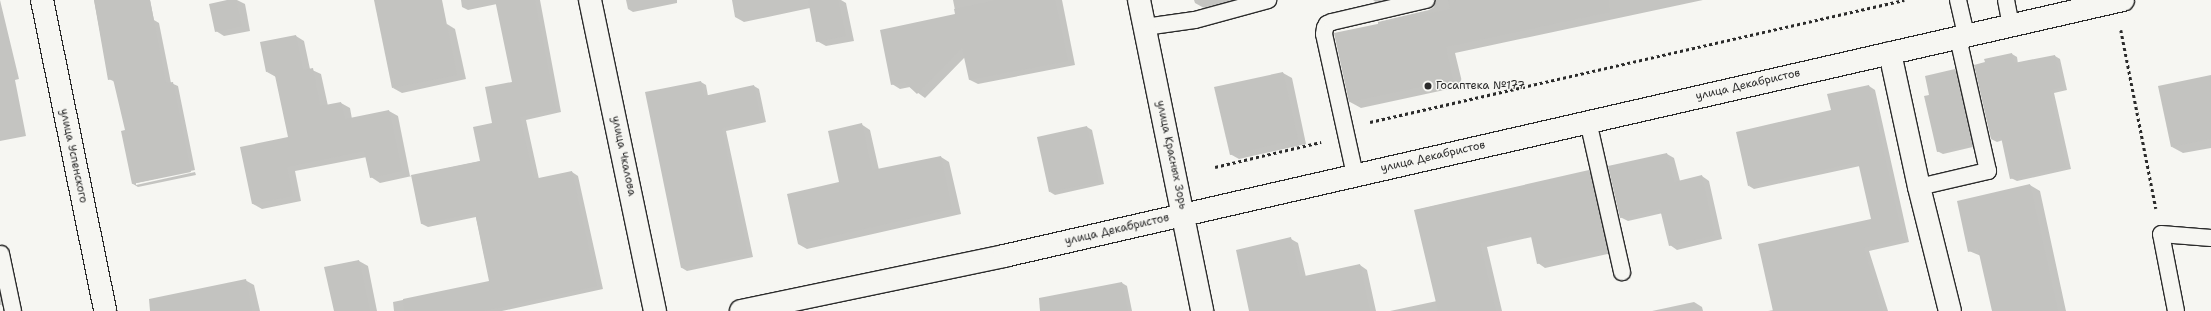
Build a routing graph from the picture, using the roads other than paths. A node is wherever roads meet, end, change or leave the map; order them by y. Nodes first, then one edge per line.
1 (42, 0) edge
2 (590, 0) edge
3 (1139, 0) edge
4 (1268, 0) edge
5 (1426, 0) edge
6 (1958, 0) edge
7 (2006, 0) edge
8 (2119, 1) edge
9 (2011, 25) junction
10 (1145, 27) junction
11 (1962, 37) junction
12 (1890, 53) junction
13 (1588, 121) junction
14 (1355, 175) junction
15 (1919, 187) junction
16 (1184, 214) junction
17 (2211, 238) edge
18 (1, 254) edge
19 (1622, 272) dead end
20 (13, 311) edge
21 (105, 311) edge
22 (656, 311) edge
23 (741, 311) edge
24 (1202, 311) edge
25 (1950, 311) edge
26 (2176, 311) edge

1 - 21 street, улица Успенского
2 - 22 street, улица Чкалова
3 - 10 street, улица Красных Зорь
4 - 10 lane
5 - 14 lane
6 - 11 lane
7 - 9 lane
8 - 9 street, улица Декабристов
9 - 11 street, улица Декабристов
10 - 16 street, улица Красных Зорь
11 - 12 street, улица Декабристов
11 - 15 lane
12 - 13 street, улица Декабристов
12 - 15 street
13 - 14 street, улица Декабристов
13 - 19 lane
14 - 16 street, улица Декабристов
15 - 25 street
16 - 23 street, улица Декабристов
16 - 24 street, улица Красных Зорь
17 - 26 lane
18 - 20 lane

